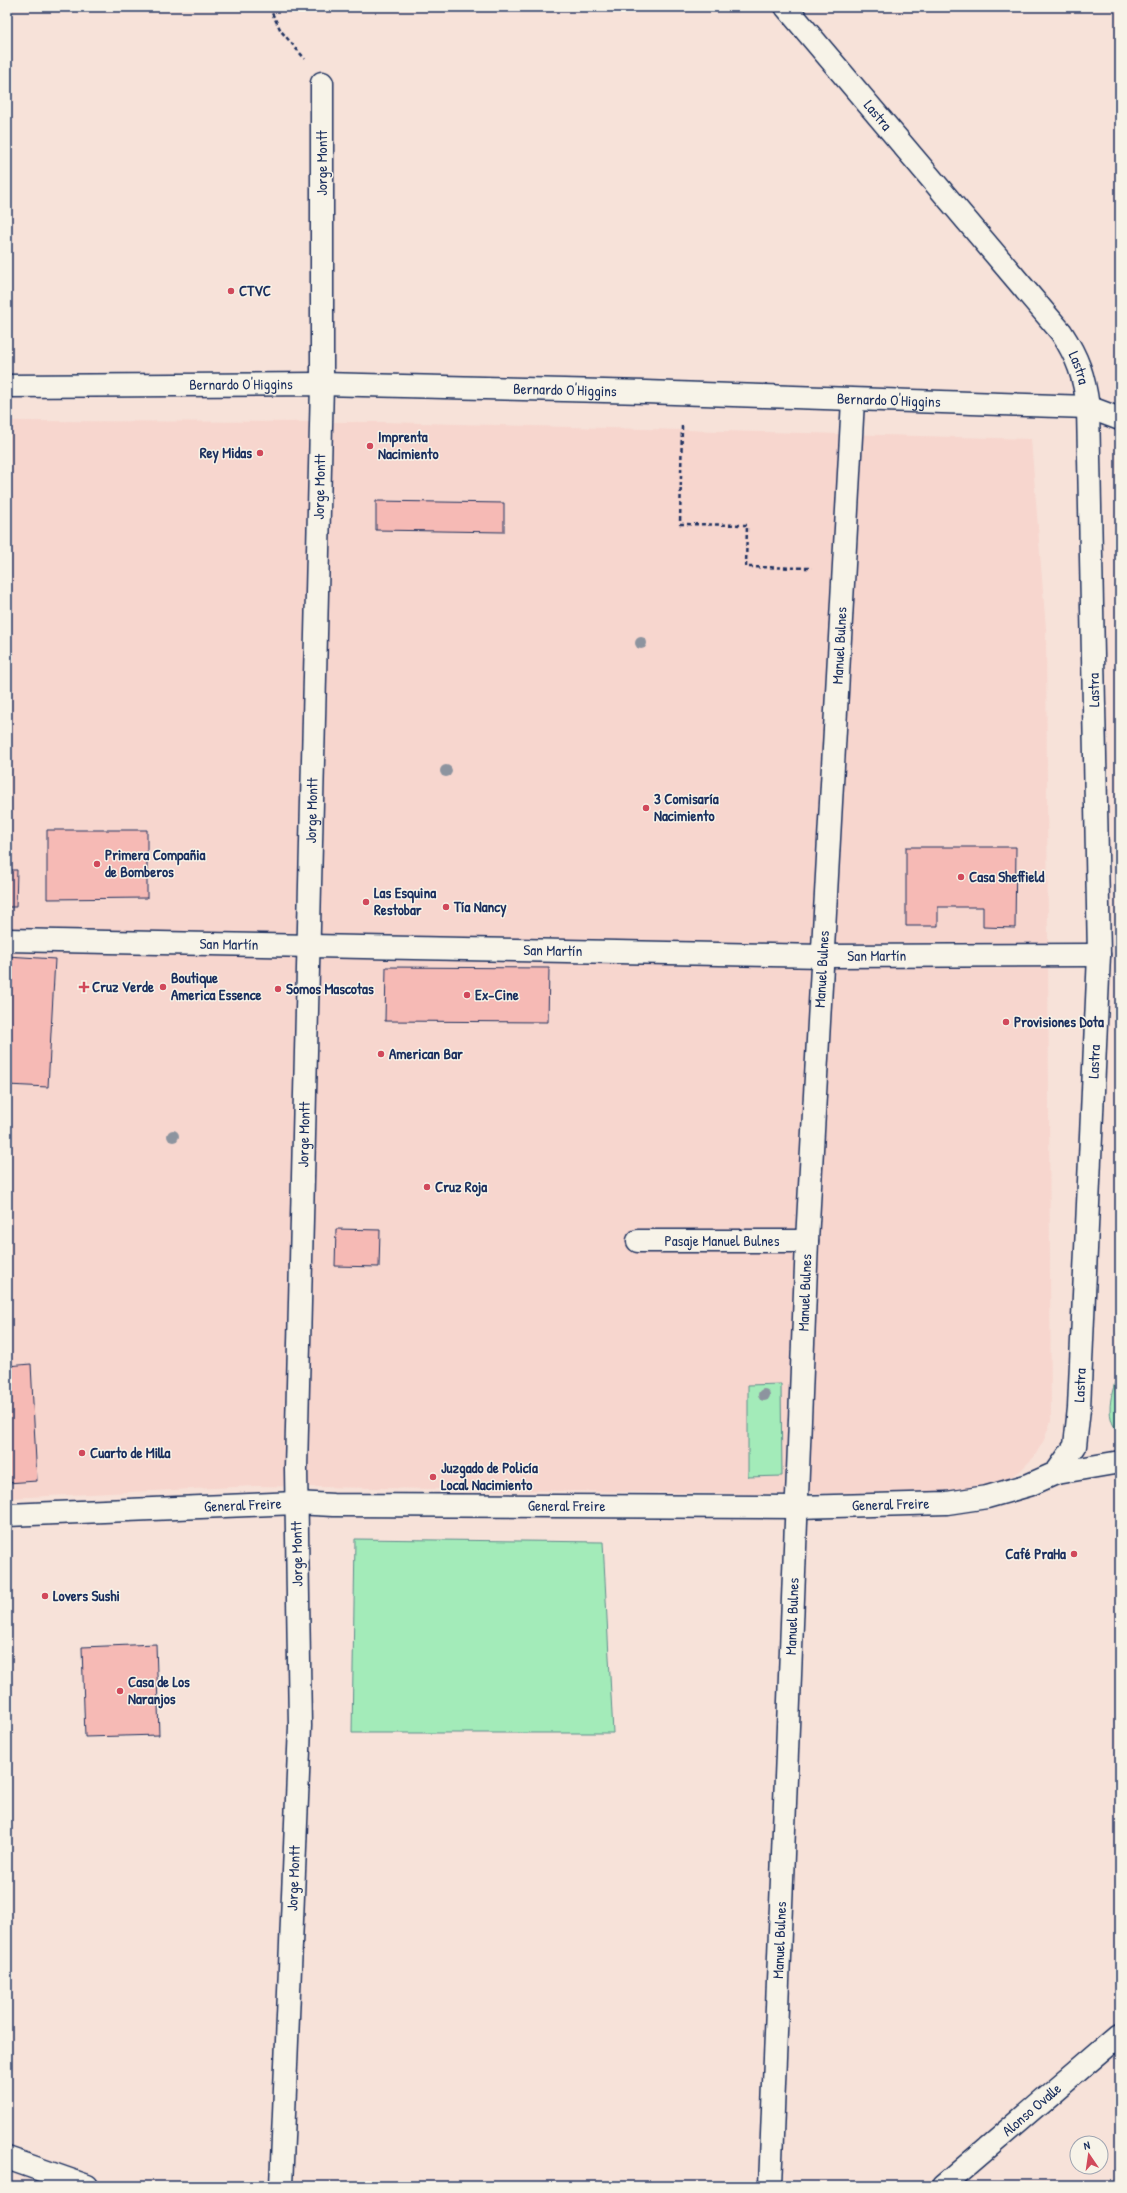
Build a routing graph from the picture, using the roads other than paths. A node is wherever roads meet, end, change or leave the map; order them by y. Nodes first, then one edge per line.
1 (786, 7) edge
2 (322, 83) dead end
3 (322, 384) junction
4 (7, 386) edge
5 (853, 400) junction
6 (1088, 407) junction
7 (1120, 419) edge
8 (7, 940) edge
9 (308, 946) junction
10 (1099, 955) junction
11 (824, 956) junction
12 (638, 1241) dead end
13 (807, 1241) junction
14 (1120, 1462) edge
15 (1056, 1473) junction
16 (296, 1503) junction
17 (797, 1507) junction
18 (7, 1515) edge
19 (1120, 2034) edge
20 (7, 2158) edge
21 (87, 2186) edge
22 (281, 2186) edge
23 (770, 2186) edge
24 (943, 2186) edge

1 - 6 street, Lastra
2 - 3 street, Jorge Montt
3 - 4 street, Bernardo O'Higgins
3 - 5 street, Bernardo O'Higgins
3 - 9 street, Jorge Montt
5 - 6 street, Bernardo O'Higgins
5 - 11 street, Manuel Bulnes
6 - 7 street, Bernardo O'Higgins
6 - 10 street, Lastra
8 - 9 street, San Martín
9 - 11 street, San Martín
9 - 16 street, Jorge Montt
10 - 11 street, San Martín
10 - 15 street, Lastra
11 - 13 street, Manuel Bulnes
12 - 13 street, Pasaje Manuel Bulnes
13 - 17 street, Manuel Bulnes
14 - 15 street, General Freire
15 - 17 street, General Freire
16 - 17 street, General Freire
16 - 18 street, General Freire
16 - 22 street, Jorge Montt
17 - 23 street, Manuel Bulnes
19 - 24 street, Alonso Ovalle
20 - 21 street

